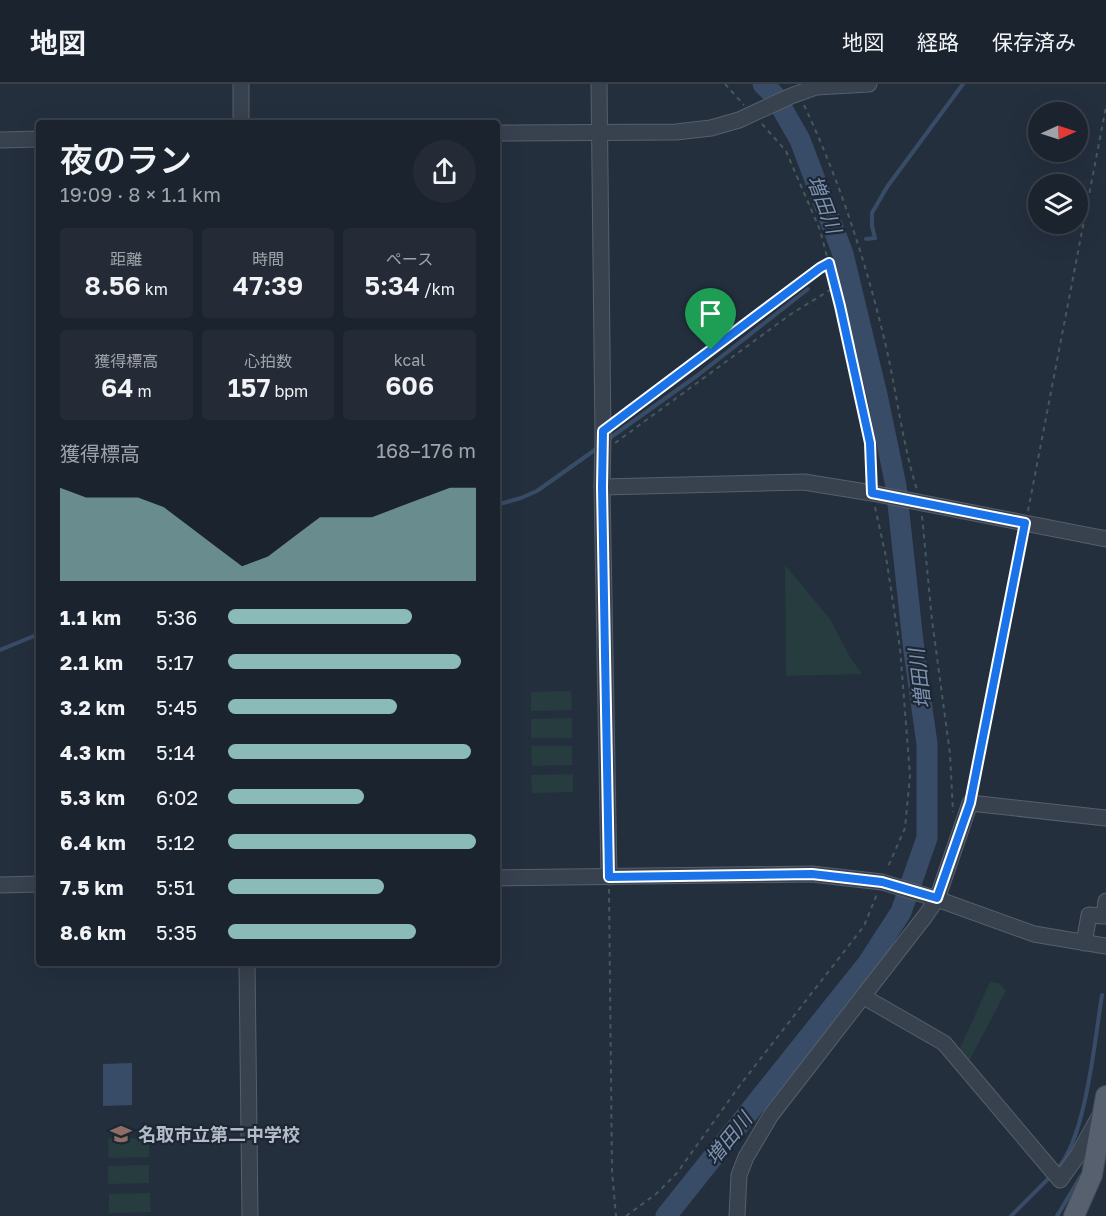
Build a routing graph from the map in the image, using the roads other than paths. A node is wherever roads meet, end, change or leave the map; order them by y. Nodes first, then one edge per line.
1 (241, 84) edge
2 (599, 84) edge
3 (869, 84) edge
4 (241, 120) edge
5 (600, 132) junction
6 (500, 133) edge
7 (36, 139) edge
8 (0, 140) edge
9 (602, 487) junction
10 (1106, 539) edge
11 (1106, 818) edge
12 (609, 877) junction
13 (500, 878) edge
14 (36, 884) edge
15 (0, 885) edge
16 (930, 896) junction
17 (1106, 901) edge
18 (1083, 943) junction
19 (1106, 946) edge
20 (247, 966) edge
21 (864, 997) junction
22 (1105, 1103) edge
23 (1099, 1176) edge
24 (250, 1216) edge
25 (736, 1216) edge
26 (1074, 1216) edge

1 - 4 street
2 - 5 street
3 - 5 street
5 - 6 street
5 - 9 street
7 - 8 street
9 - 10 street
9 - 12 street
11 - 16 street
12 - 13 street
12 - 16 street
14 - 15 street
16 - 18 street
16 - 21 street
17 - 18 street
18 - 19 street
20 - 24 street
21 - 22 street
21 - 25 street
22 - 23 main road
23 - 26 main road

